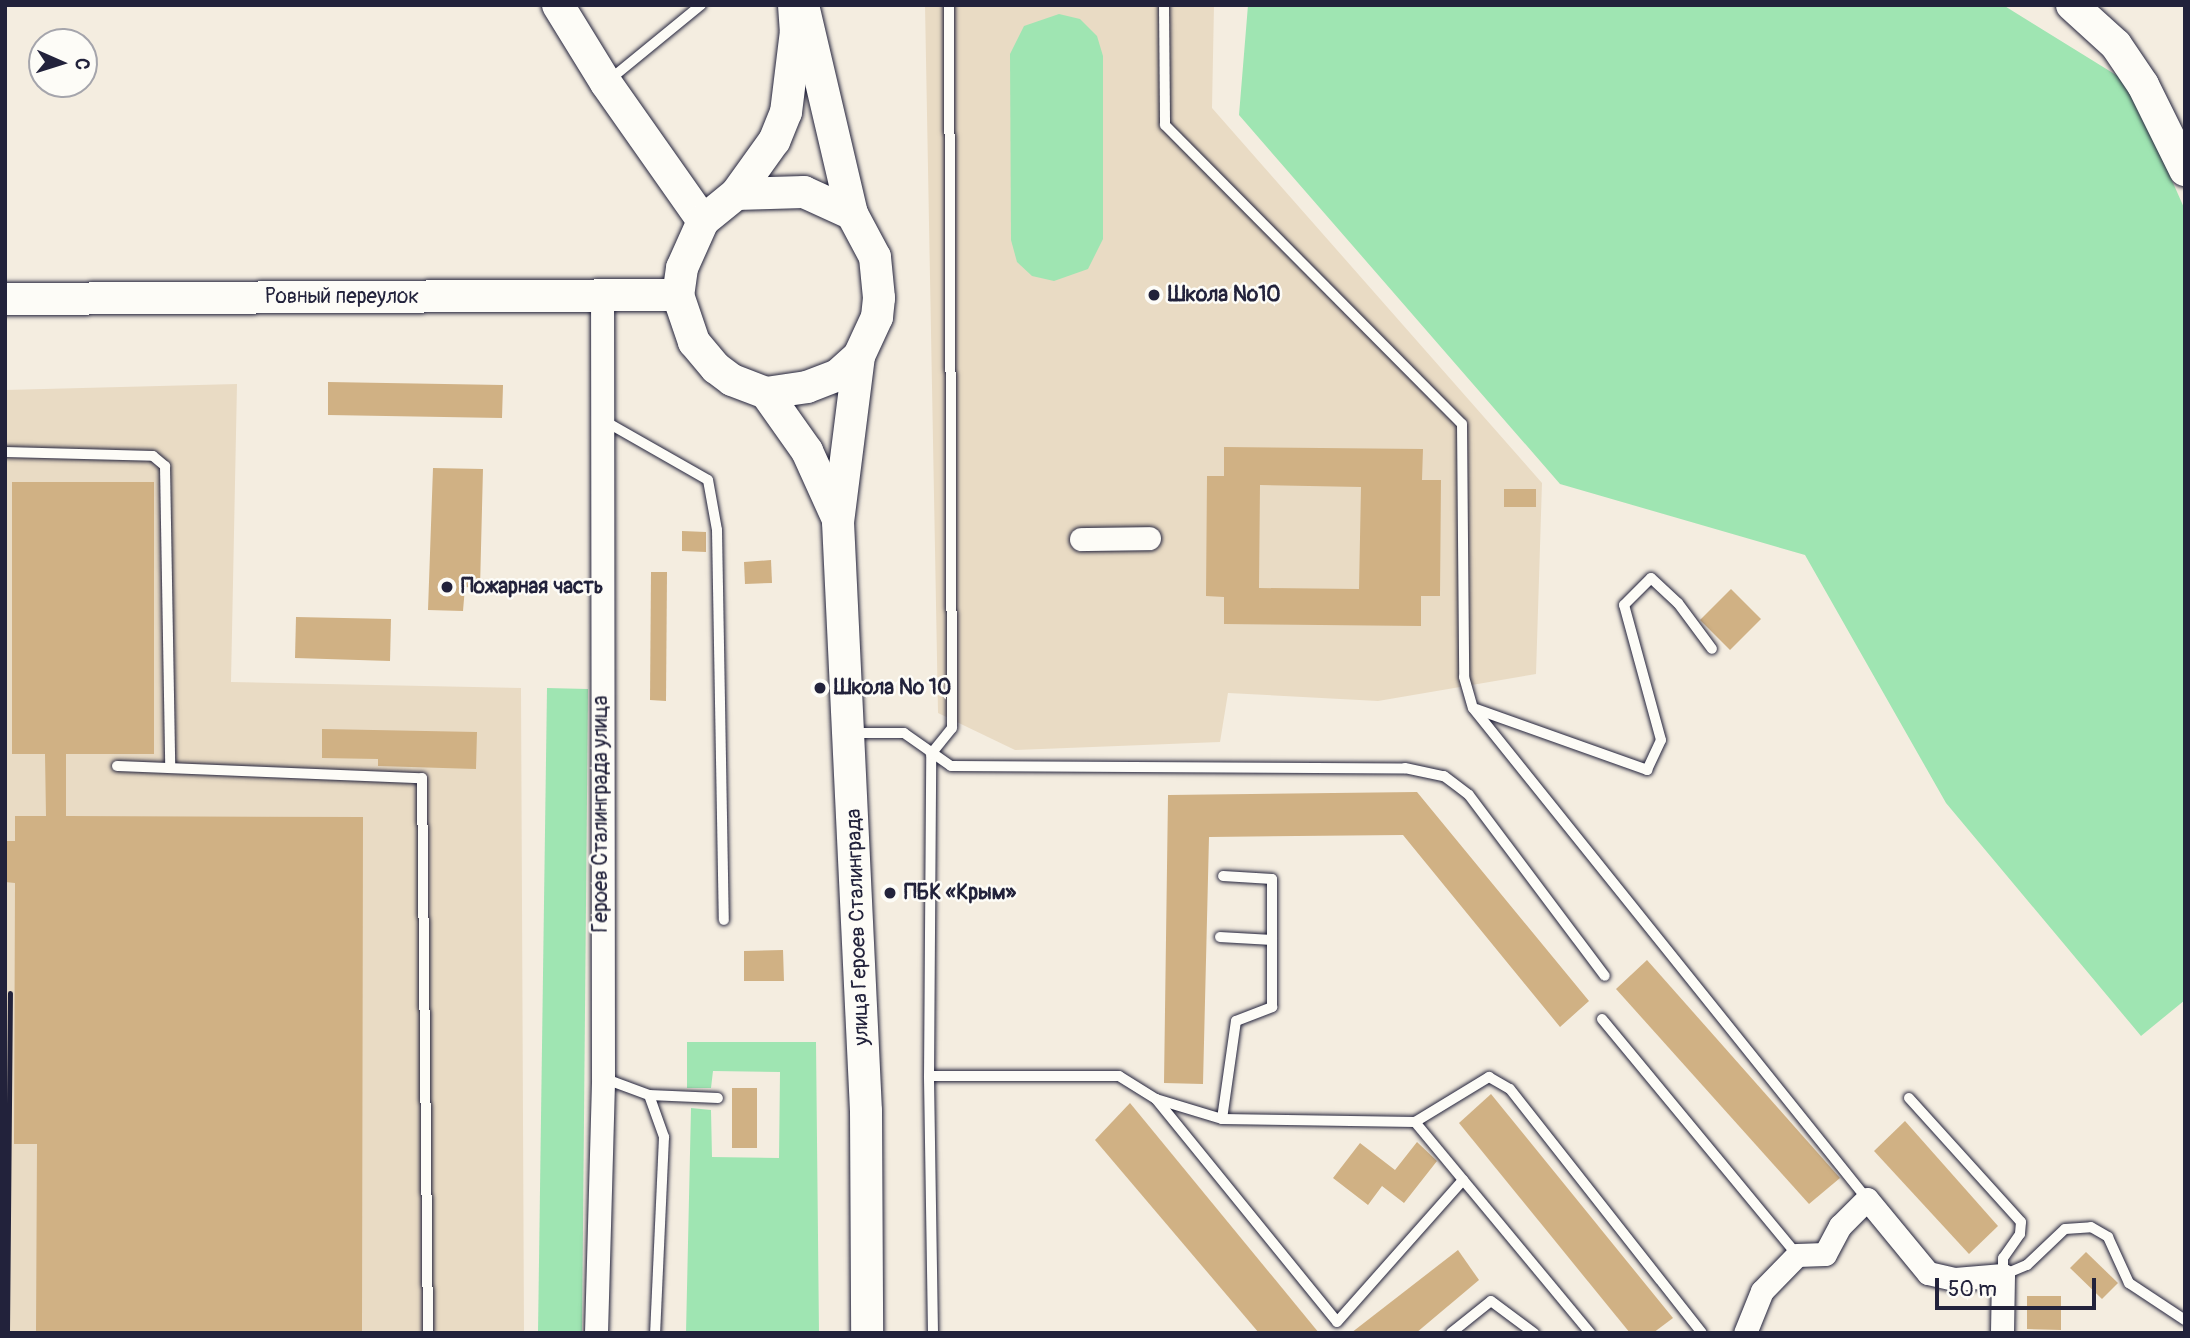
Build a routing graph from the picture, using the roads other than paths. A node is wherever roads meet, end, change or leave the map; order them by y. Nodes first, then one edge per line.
1 (558, 5) edge
2 (701, 5) edge
3 (794, 5) edge
4 (803, 5) edge
5 (948, 5) edge
6 (1164, 5) edge
7 (2071, 5) edge
8 (606, 83) junction
9 (2185, 170) edge
10 (736, 194) junction
11 (852, 214) junction
12 (704, 221) junction
13 (678, 295) junction
14 (602, 296) junction
15 (5, 299) edge
16 (859, 356) junction
17 (766, 393) junction
18 (599, 418) junction
19 (5, 452) edge
20 (838, 522) junction
21 (1149, 538) dead end
22 (1081, 539) dead end
23 (1712, 649) dead end
24 (1473, 708) junction
25 (850, 733) junction
26 (931, 754) junction
27 (117, 766) dead end
28 (170, 767) junction
29 (1223, 876) dead end
30 (724, 920) dead end
31 (1220, 937) dead end
32 (1272, 940) junction
33 (1605, 975) dead end
34 (1602, 1019) dead end
35 (929, 1076) junction
36 (603, 1078) junction
37 (649, 1095) junction
38 (718, 1098) dead end
39 (1909, 1098) dead end
40 (1156, 1099) junction
41 (1222, 1119) junction
42 (1415, 1122) junction
43 (1463, 1180) junction
44 (1867, 1199) junction
45 (1797, 1255) junction
46 (2003, 1275) junction
47 (2185, 1320) edge
48 (428, 1333) edge
49 (596, 1333) edge
50 (655, 1333) edge
51 (867, 1333) edge
52 (933, 1333) edge
53 (1451, 1333) edge
54 (1534, 1333) edge
55 (1590, 1333) edge
56 (1702, 1333) edge
57 (1745, 1333) edge
58 (2002, 1333) edge

1 - 8 main road
2 - 8 lane
3 - 10 main road
4 - 11 main road
5 - 26 lane
6 - 24 lane
7 - 9 main road
8 - 12 main road
10 - 11 main road
10 - 12 main road
11 - 16 main road
12 - 13 main road
13 - 14 main road, Ровный переулок
13 - 17 main road
14 - 15 main road, Ровный переулок
14 - 18 street, Героев Сталинграда улица
16 - 17 main road
16 - 20 main road, улица Героев Сталинграда
17 - 20 main road, улица Героев Сталинграда
18 - 30 lane
18 - 36 street, Героев Сталинграда улица
19 - 28 lane
20 - 25 main road, улица Героев Сталинграда
21 - 22 street
23 - 24 lane
24 - 44 lane
25 - 26 lane
25 - 51 main road, улица Героев Сталинграда
26 - 33 lane
26 - 35 lane
27 - 28 lane
28 - 48 lane
29 - 32 lane
31 - 32 lane
32 - 41 lane
34 - 45 lane
35 - 40 lane
35 - 52 lane
36 - 37 lane
36 - 49 street, Героев Сталинграда улица
37 - 38 lane
37 - 50 lane
39 - 46 lane
40 - 41 lane
40 - 43 lane
41 - 42 lane
42 - 43 lane
42 - 56 lane
43 - 55 lane
44 - 45 street
44 - 46 street
45 - 57 street
46 - 47 lane
46 - 58 street
53 - 54 lane

